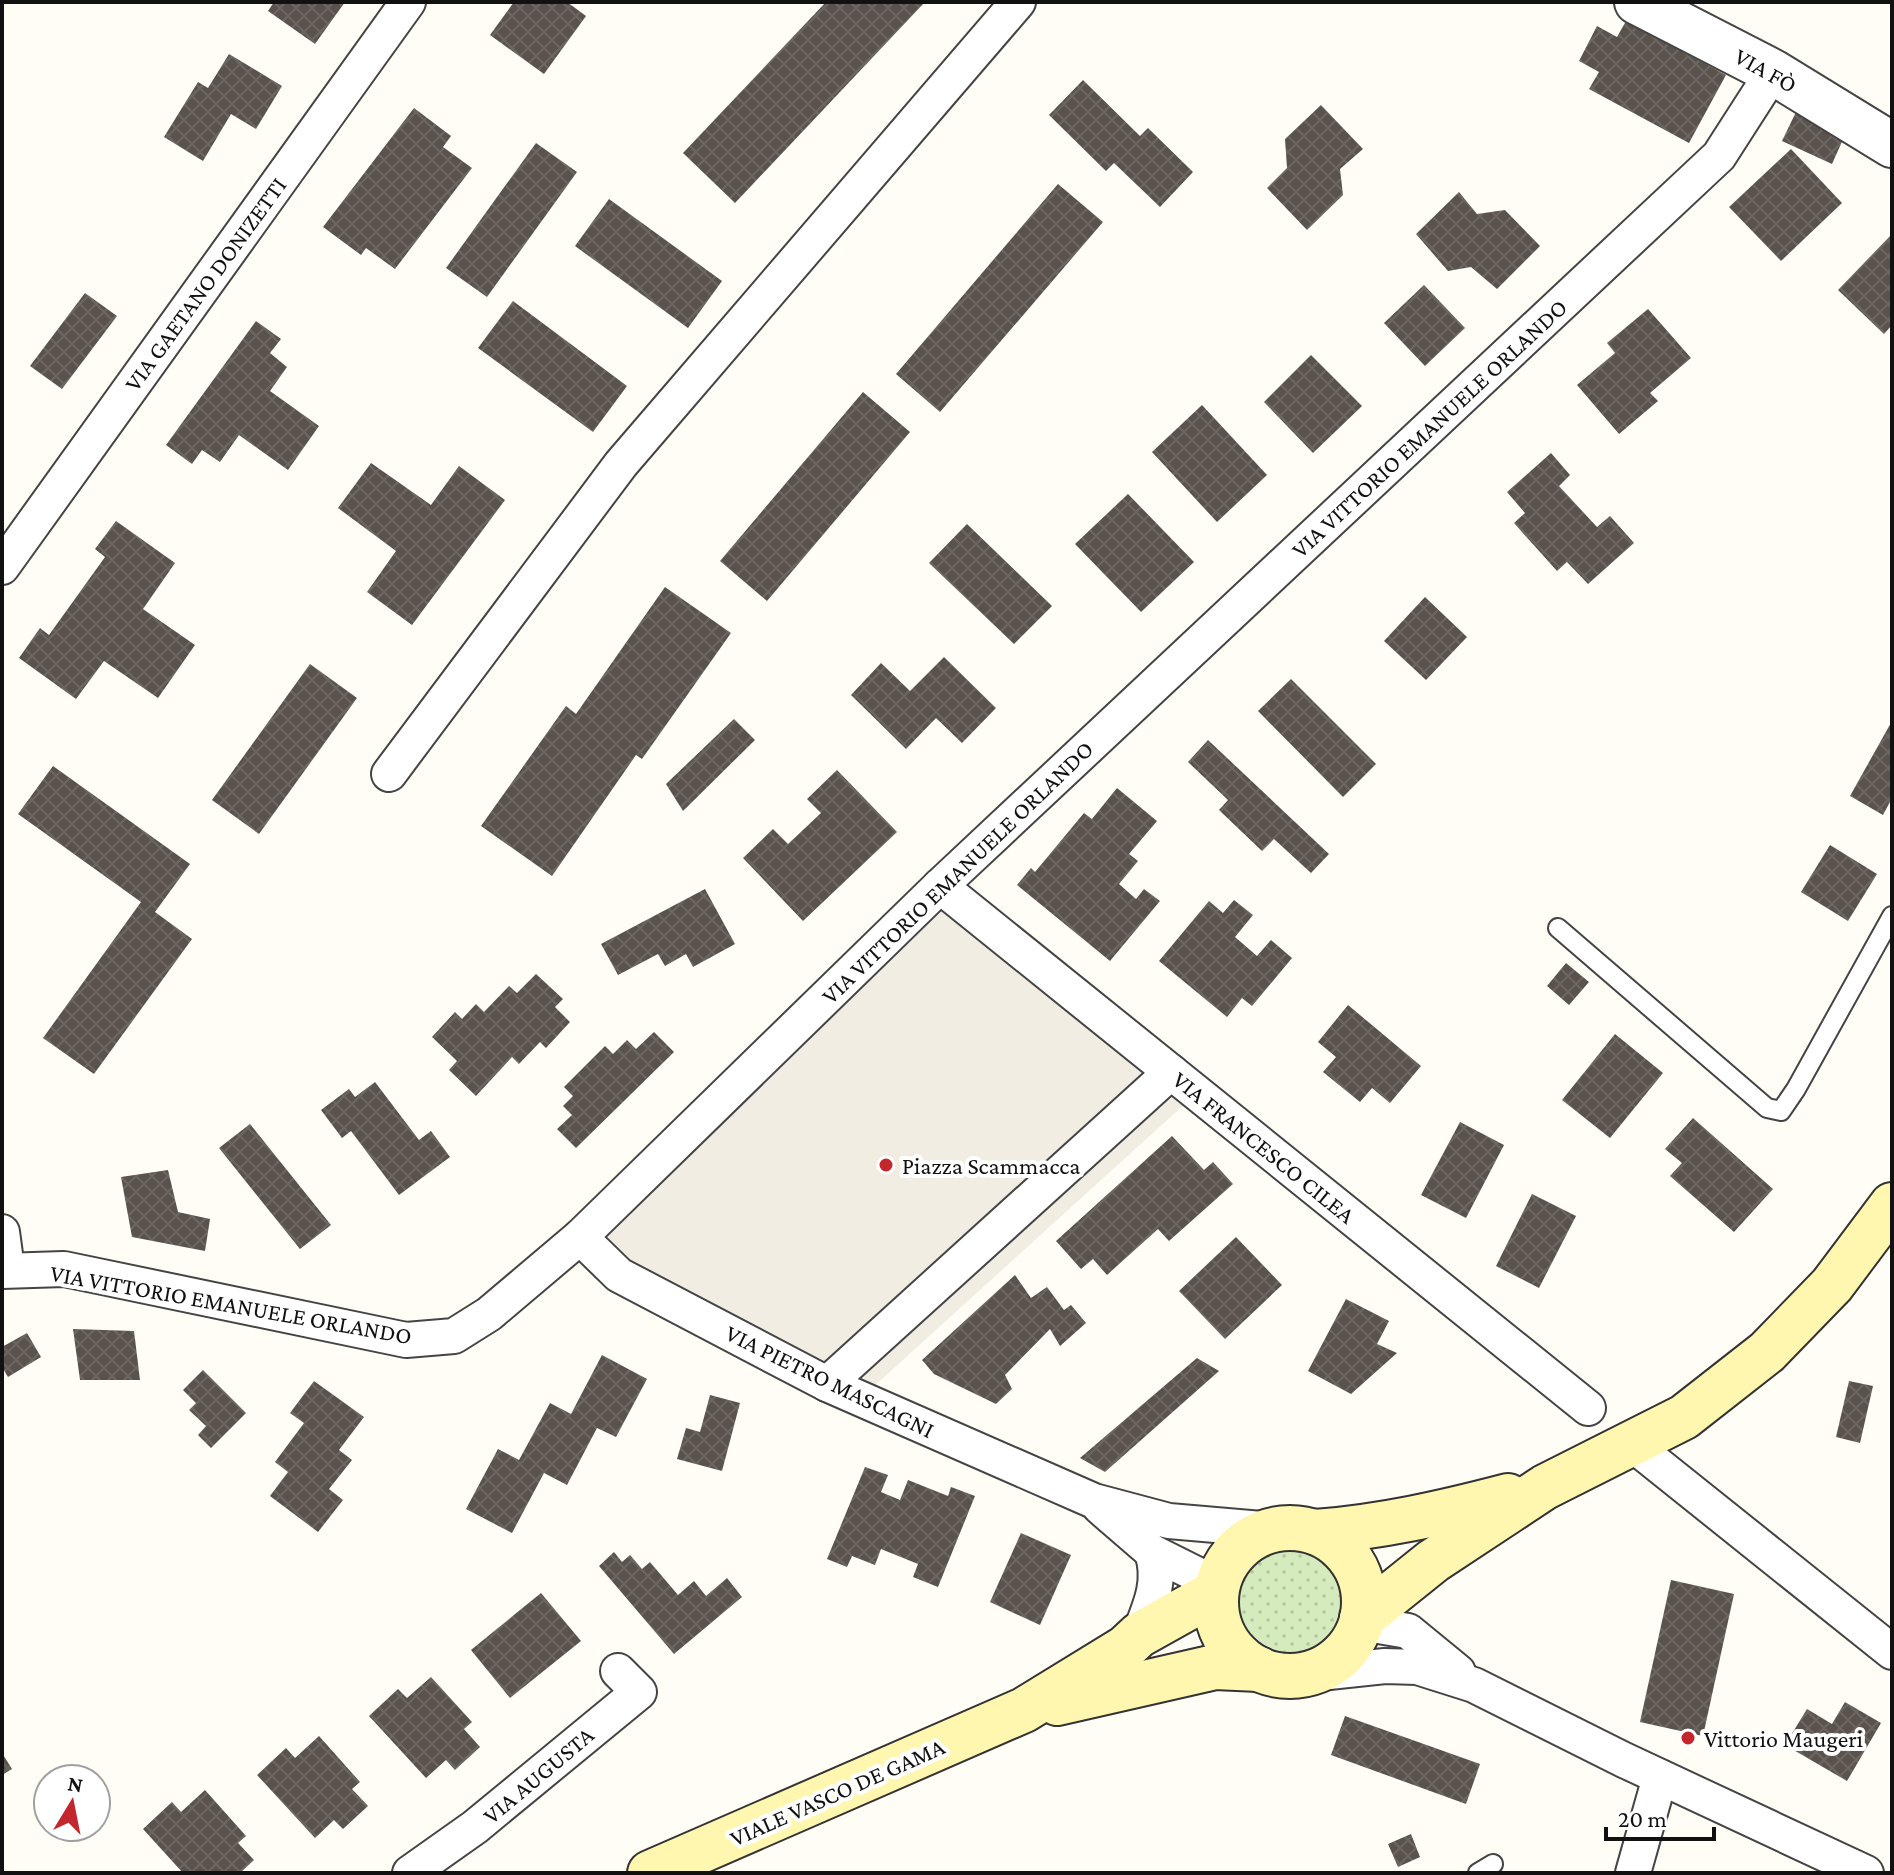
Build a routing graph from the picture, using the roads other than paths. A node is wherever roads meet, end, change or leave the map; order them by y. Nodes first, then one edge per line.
1 (408, 2) edge
2 (1018, 2) edge
3 (1637, 2) edge
4 (1773, 72) junction
5 (1892, 145) edge
6 (2, 567) edge
7 (389, 774) dead end
8 (940, 886) junction
9 (1892, 916) edge
10 (1558, 928) dead end
11 (1171, 1072) junction
12 (1892, 1205) edge
13 (2, 1232) edge
14 (580, 1237) junction
15 (4, 1270) edge
16 (827, 1384) junction
17 (1588, 1408) dead end
18 (1632, 1444) junction
19 (1545, 1487) junction
20 (1094, 1501) junction
21 (1294, 1531) junction
22 (1152, 1552) junction
23 (1217, 1589) junction
24 (1362, 1620) junction
25 (1139, 1635) junction
26 (1892, 1652) edge
27 (618, 1671) dead end
28 (1280, 1672) junction
29 (1474, 1685) junction
30 (1024, 1710) junction
31 (1660, 1777) junction
32 (410, 1873) edge
33 (650, 1873) edge
34 (1633, 1873) edge
35 (1866, 1873) edge

1 - 6 street, VIA GAETANO DONIZETTI
2 - 7 street
3 - 4 street, VIA FÒ
4 - 5 street, VIA FÒ
4 - 8 street, VIA VITTORIO EMANUELE ORLANDO
8 - 11 street, VIA FRANCESCO CILEA
8 - 14 street, VIA VITTORIO EMANUELE ORLANDO
9 - 10 lane
11 - 16 street
11 - 17 street, VIA FRANCESCO CILEA
12 - 18 main road
13 - 15 street
14 - 15 street, VIA VITTORIO EMANUELE ORLANDO
14 - 16 street, VIA PIETRO MASCAGNI
16 - 20 street, VIA PIETRO MASCAGNI
18 - 19 main road
18 - 26 street
19 - 21 main road
19 - 24 main road
20 - 21 street
20 - 22 street
21 - 23 main road
21 - 24 main road
22 - 23 street
22 - 25 street
23 - 25 main road
23 - 28 main road
24 - 28 main road
24 - 29 street
25 - 30 main road
27 - 32 street, VIA AUGUSTA
28 - 29 street
28 - 30 main road
29 - 31 street
30 - 33 main road, VIALE VASCO DE GAMA
31 - 34 street
31 - 35 street

